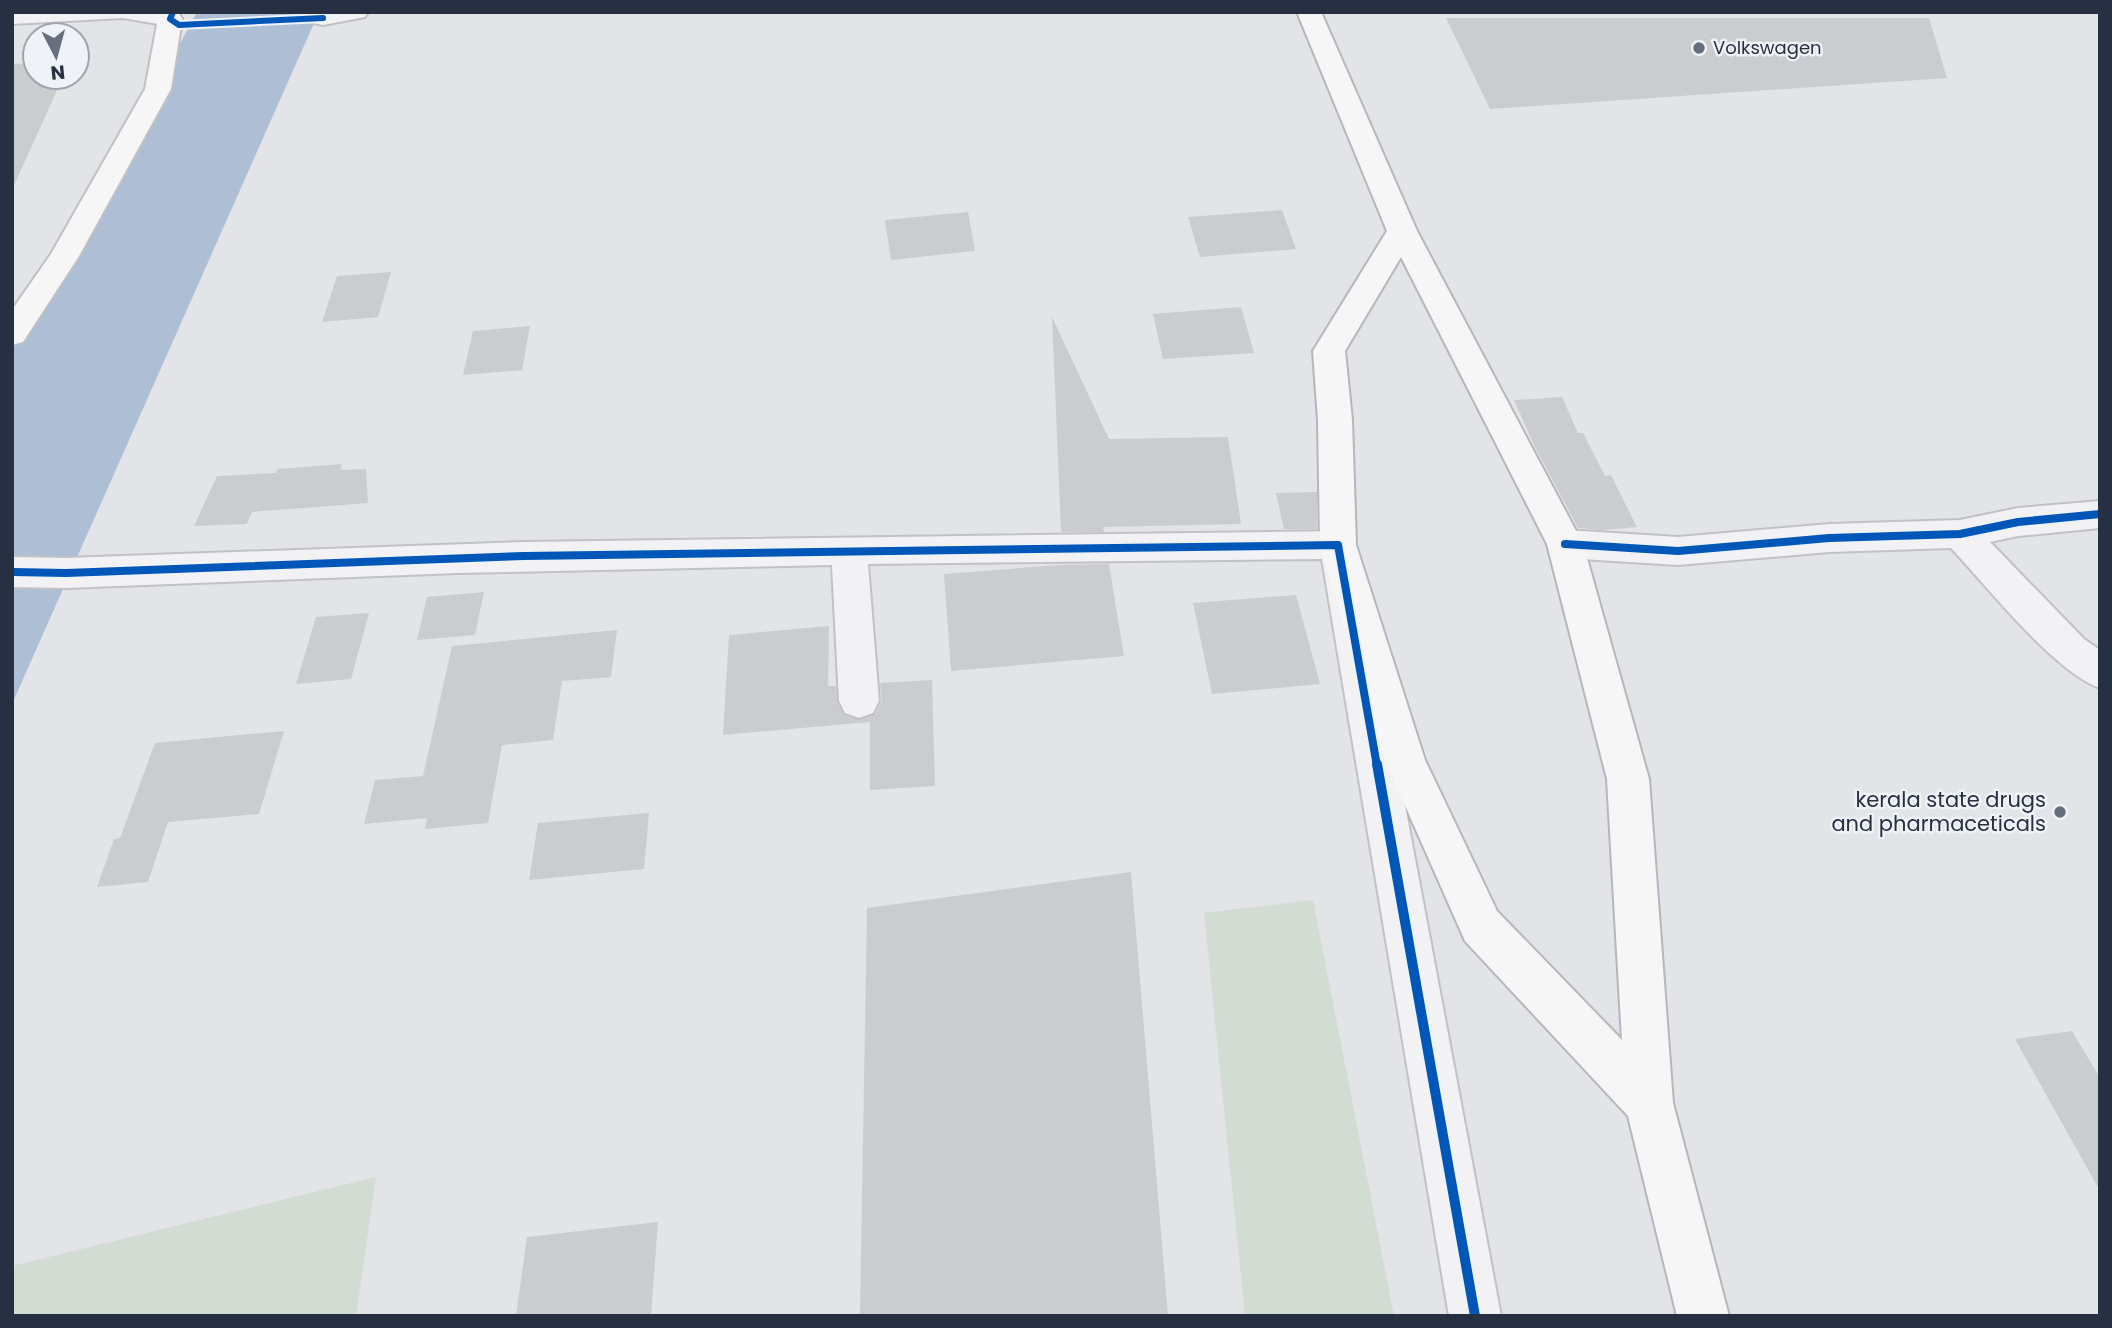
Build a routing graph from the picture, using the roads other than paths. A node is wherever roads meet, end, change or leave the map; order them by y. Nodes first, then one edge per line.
1 (117, 12) edge
2 (129, 12) edge
3 (356, 12) edge
4 (1309, 12) edge
5 (12, 17) edge
6 (323, 18) dead end
7 (170, 19) joint
8 (1402, 231) junction
9 (12, 334) edge
10 (2100, 514) edge
11 (1960, 534) junction
12 (1565, 544) junction
13 (1338, 545) junction
14 (849, 552) junction
15 (12, 572) edge
16 (2100, 672) edge
17 (859, 701) dead end
18 (1649, 1103) junction
19 (1475, 1316) edge
20 (1703, 1316) edge

1 - 5 street
2 - 7 street
3 - 6 street
4 - 8 main road
7 - 9 main road
8 - 12 main road
8 - 13 main road
10 - 11 street
11 - 12 street
11 - 16 street
12 - 18 main road
13 - 14 street
13 - 18 main road
13 - 19 street
14 - 15 street
14 - 17 street
18 - 20 main road

